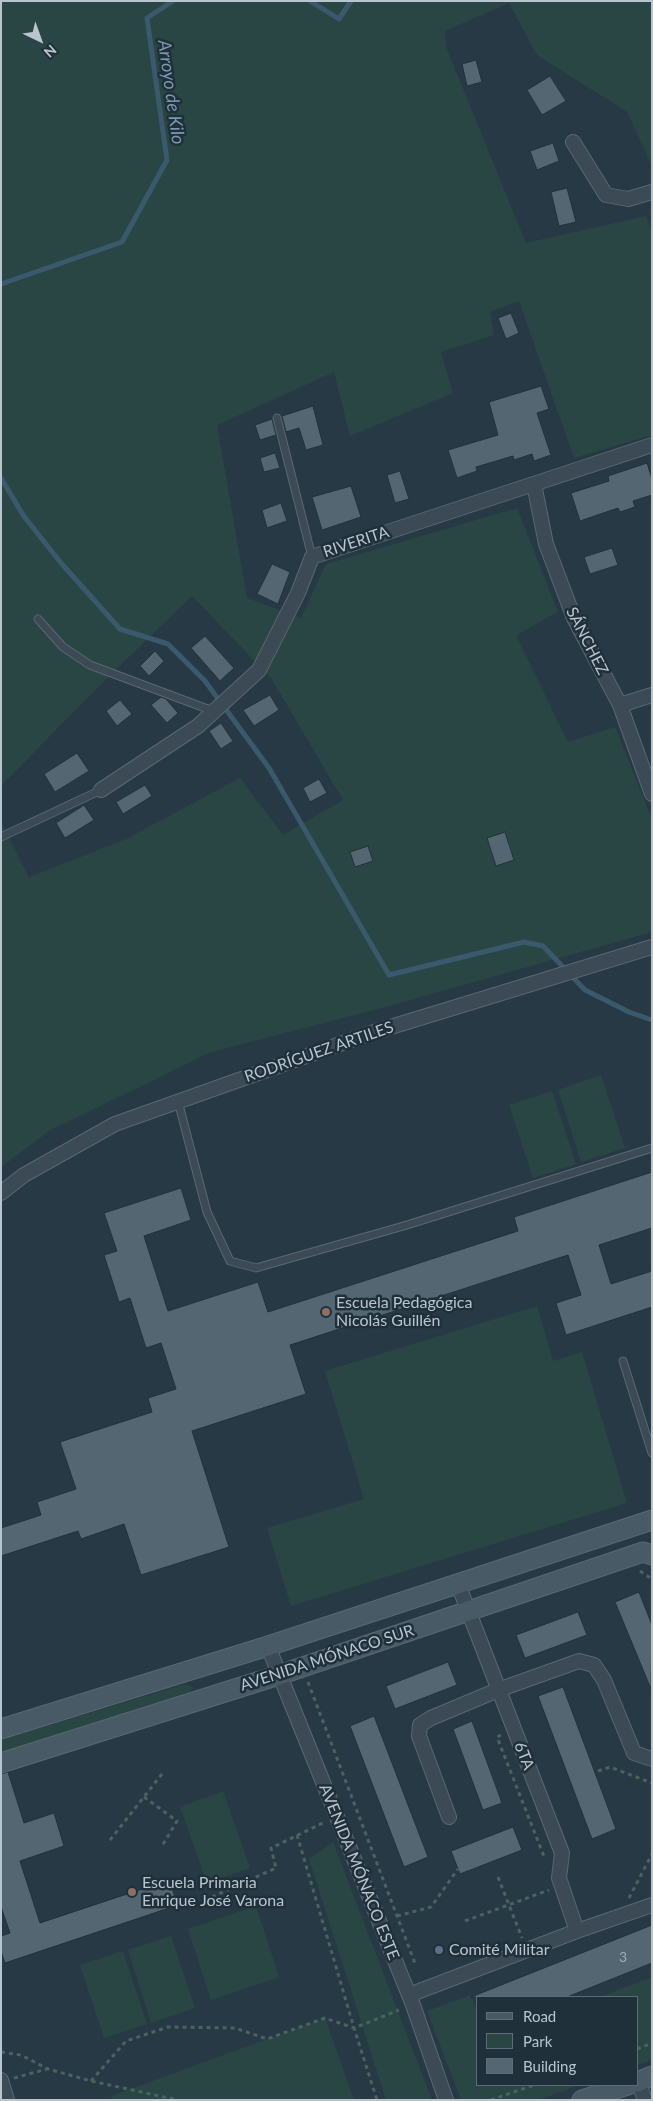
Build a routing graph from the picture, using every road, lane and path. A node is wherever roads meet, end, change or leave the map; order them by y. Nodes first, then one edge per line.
1 (573, 142) dead end
2 (652, 192) edge
3 (277, 418) dead end
4 (652, 445) edge
5 (534, 484) junction
6 (312, 557) junction
7 (38, 619) dead end
8 (652, 695) edge
9 (620, 705) junction
10 (214, 712) junction
11 (101, 790) joint
12 (652, 794) edge
13 (1, 837) edge
14 (652, 948) edge
15 (178, 1101) junction
16 (652, 1148) edge
17 (1, 1193) edge
18 (623, 1361) dead end
19 (652, 1453) edge
20 (652, 1520) edge
21 (652, 1555) edge
22 (635, 1567) dead end
23 (652, 1579) edge
24 (458, 1584) junction
25 (468, 1611) junction
26 (268, 1646) junction
27 (279, 1675) junction
28 (307, 1681) dead end
29 (498, 1690) junction
30 (1, 1729) edge
31 (514, 1730) junction
32 (652, 1759) edge
33 (1, 1763) edge
34 (598, 1772) dead end
35 (162, 1774) dead end
36 (652, 1783) edge
37 (144, 1797) junction
38 (336, 1816) junction
39 (449, 1817) dead end
40 (297, 1836) junction
41 (110, 1840) dead end
42 (162, 1846) dead end
43 (652, 1854) edge
44 (546, 1861) dead end
45 (458, 1869) dead end
46 (498, 1877) dead end
47 (556, 1888) dead end
48 (212, 1897) dead end
49 (509, 1905) junction
50 (652, 1905) edge
51 (397, 1916) junction
52 (620, 1916) junction
53 (465, 1921) dead end
54 (577, 1931) junction
55 (526, 1950) junction
56 (424, 1989) junction
57 (411, 2000) junction
58 (354, 2028) junction
59 (652, 2043) edge
60 (638, 2049) edge
61 (1, 2052) edge
62 (48, 2069) junction
63 (2, 2081) edge
64 (91, 2081) junction
65 (639, 2081) edge
66 (531, 2086) edge
67 (624, 2086) edge
68 (7, 2100) edge
69 (178, 2100) edge
70 (377, 2100) edge
71 (446, 2100) edge
72 (491, 2100) edge
73 (582, 2100) edge
74 (645, 2100) edge

1 - 2 street
3 - 6 lane
4 - 5 street, RIVERITA
5 - 6 street, RIVERITA
5 - 9 street, SÁNCHEZ
6 - 10 street, RIVERITA
7 - 10 lane
8 - 9 street
9 - 12 street, SÁNCHEZ
10 - 11 street, RIVERITA
11 - 13 lane
14 - 15 street, RODRÍGUEZ ARTILES
15 - 16 lane
15 - 17 street, RODRÍGUEZ ARTILES
18 - 19 lane
20 - 24 main road, AVENIDA MÓNACO SUR
21 - 25 main road, AVENIDA MÓNACO SUR
22 - 23 path
24 - 25 street, 6TA
24 - 26 main road, AVENIDA MÓNACO SUR
25 - 27 main road, AVENIDA MÓNACO SUR
25 - 29 street, 6TA
26 - 27 street, AVENIDA MÓNACO ESTE
26 - 30 main road, AVENIDA MÓNACO SUR
27 - 33 main road, AVENIDA MÓNACO SUR
27 - 38 street, AVENIDA MÓNACO ESTE
28 - 51 path
29 - 31 street, 6TA
29 - 32 street
29 - 39 street
31 - 44 path
31 - 54 street, 6TA
34 - 36 path
35 - 37 path
37 - 41 path
37 - 42 path
38 - 40 path
38 - 57 street, AVENIDA MÓNACO ESTE
40 - 48 path
40 - 58 path
43 - 52 path
45 - 51 path
46 - 49 path
47 - 49 path
49 - 53 path
49 - 55 path
50 - 52 street
51 - 56 path
52 - 54 street
54 - 55 street
55 - 56 street
56 - 57 street
57 - 58 path
57 - 71 street, AVENIDA MÓNACO ESTE
58 - 64 path
58 - 70 path
59 - 60 path
61 - 62 path
62 - 63 path
62 - 64 path
63 - 68 street
64 - 69 path
65 - 74 street
66 - 72 path
67 - 73 main road

